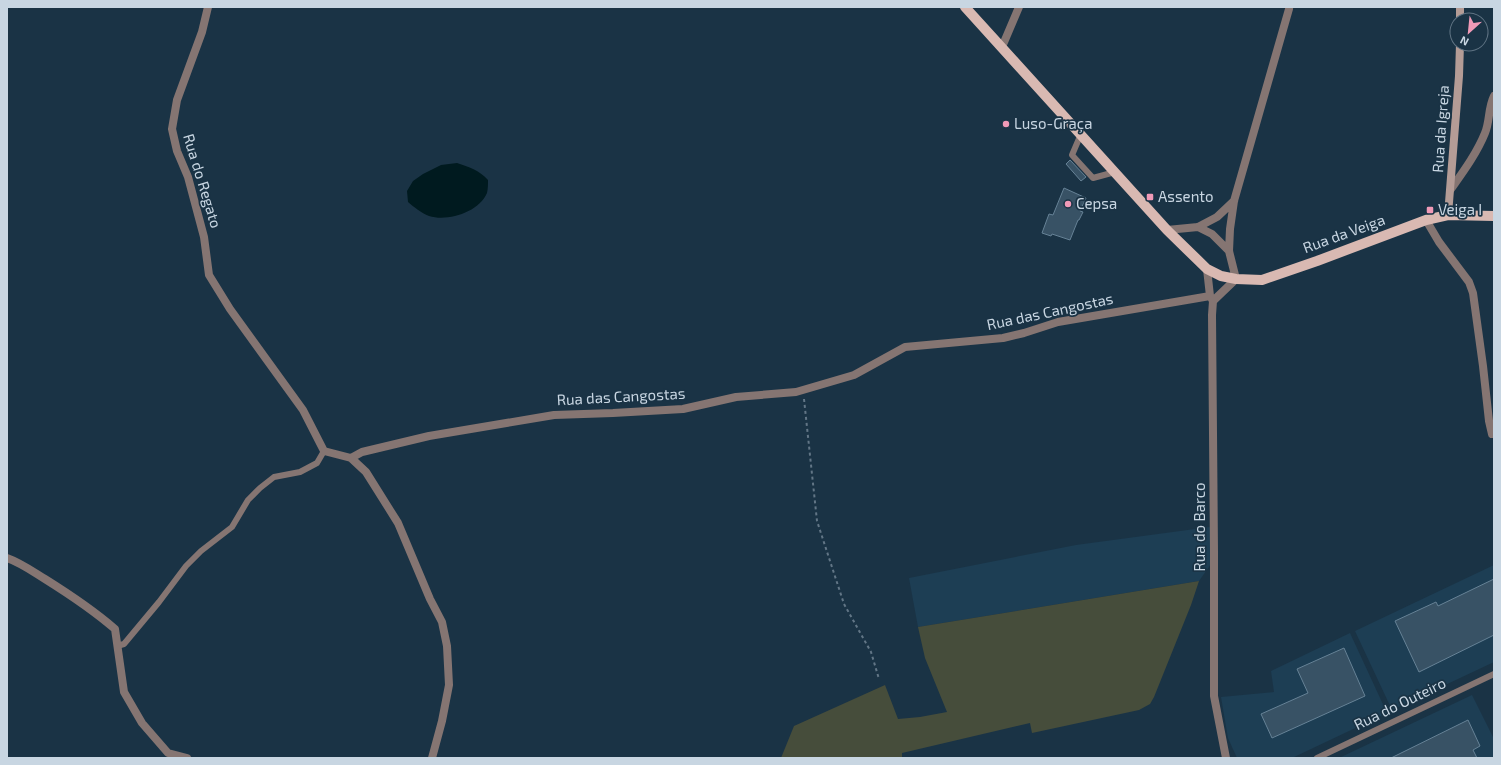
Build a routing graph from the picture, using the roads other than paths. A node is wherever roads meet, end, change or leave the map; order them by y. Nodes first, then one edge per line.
1 (208, 7) edge
2 (965, 7) edge
3 (1019, 7) edge
4 (1289, 9) dead end
5 (1002, 47) junction
6 (1460, 52) edge
7 (1494, 96) edge
8 (1081, 134) junction
9 (1115, 172) junction
10 (1450, 189) junction
11 (1234, 201) junction
12 (1448, 215) junction
13 (1494, 216) edge
14 (1426, 220) junction
15 (1198, 227) junction
16 (1167, 230) junction
17 (1229, 251) junction
18 (1207, 269) junction
19 (1236, 279) junction
20 (1212, 299) junction
21 (1492, 434) dead end
22 (324, 451) junction
23 (351, 458) junction
24 (7, 558) edge
25 (117, 642) junction
26 (1494, 674) edge
27 (1227, 756) edge
28 (187, 758) edge
29 (432, 758) edge
30 (1317, 758) edge

1 - 22 street, Rua do Regato
2 - 5 main road
3 - 5 street
4 - 11 street
5 - 8 main road
6 - 10 street, Rua da Igreja
7 - 10 street
8 - 9 main road
8 - 9 lane
9 - 16 main road
10 - 12 street, Rua da Igreja
11 - 15 street
11 - 17 street
12 - 13 main road, Rua da Veiga
12 - 14 main road, Rua da Veiga
14 - 19 main road, Rua da Veiga
14 - 21 street
15 - 16 street
15 - 17 street
16 - 18 main road
17 - 19 street
18 - 19 main road, Rua da Veiga
18 - 20 street, Rua do Barco
19 - 20 street
20 - 23 street, Rua das Cangostas
20 - 27 street, Rua do Barco
22 - 23 street
22 - 25 lane
23 - 29 street
24 - 25 street
25 - 28 street
26 - 30 lane, Rua do Outeiro

